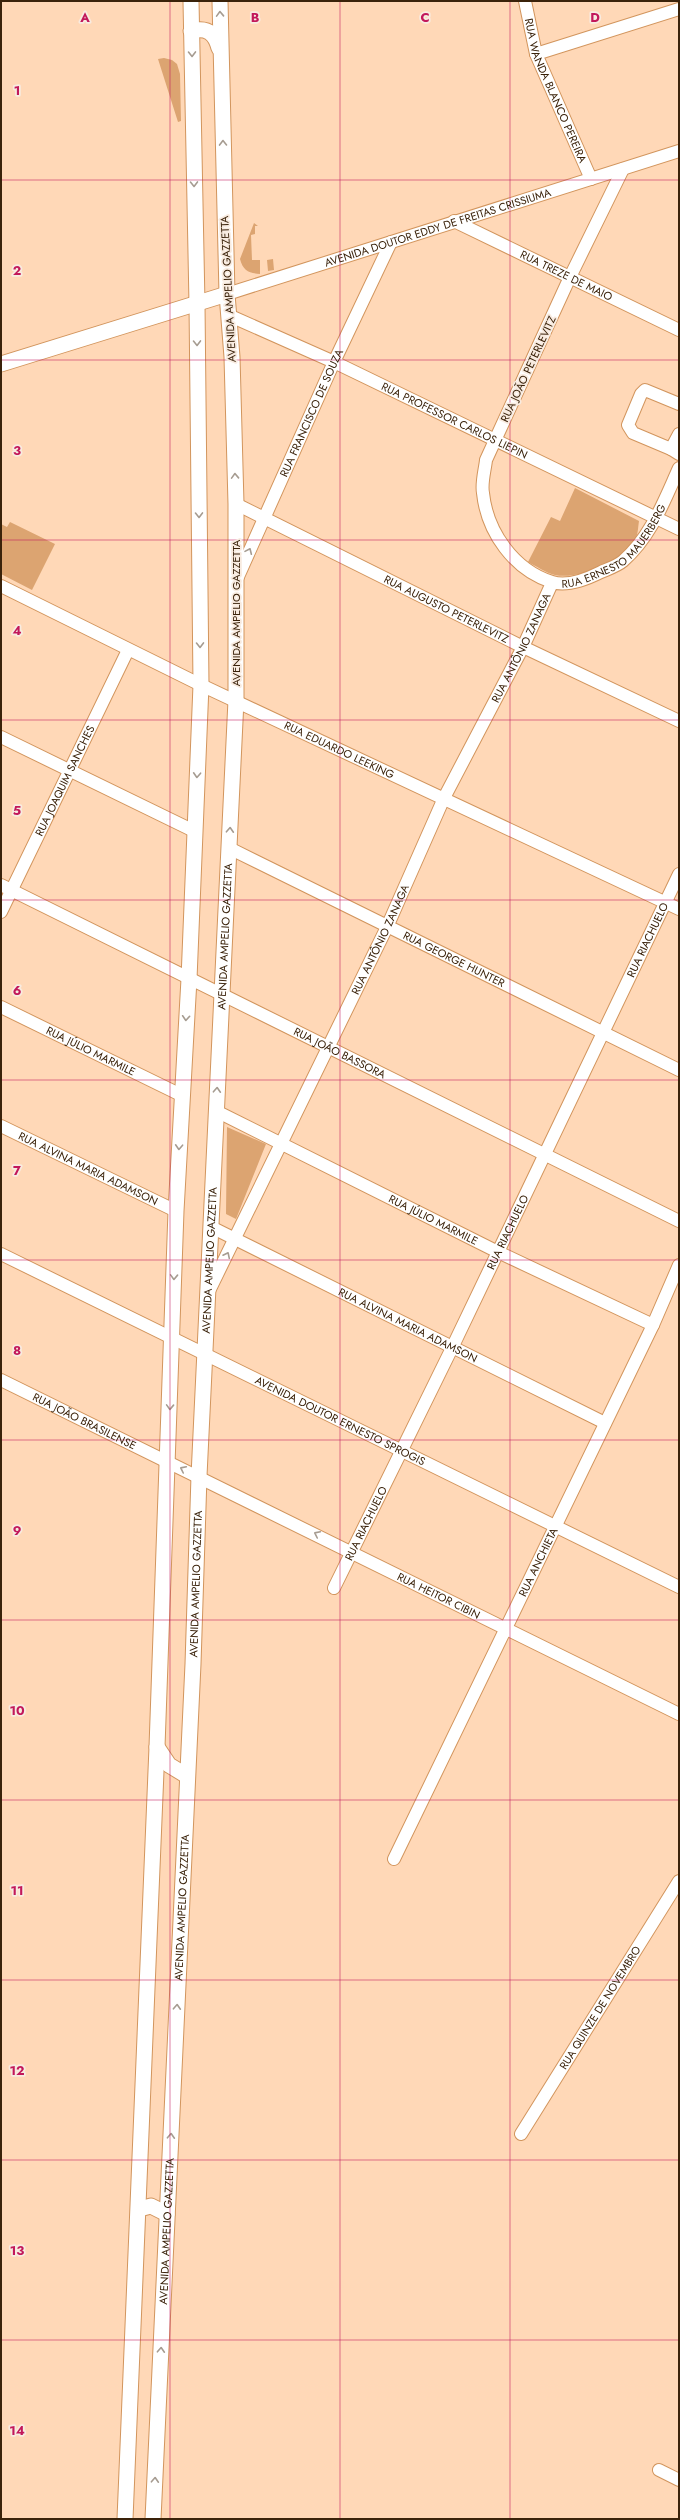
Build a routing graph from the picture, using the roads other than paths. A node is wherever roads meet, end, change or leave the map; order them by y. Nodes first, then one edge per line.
1 (191, 1) edge
2 (220, 1) edge
3 (525, 1) edge
4 (679, 8) edge
5 (191, 32) junction
6 (536, 54) junction
7 (221, 55) junction
8 (679, 151) edge
9 (623, 169) junction
10 (591, 179) junction
11 (454, 222) junction
12 (392, 242) junction
13 (570, 277) junction
14 (227, 294) junction
15 (197, 304) junction
16 (228, 315) junction
17 (679, 330) edge
18 (334, 362) junction
19 (1, 364) edge
20 (679, 404) edge
21 (679, 434) edge
22 (495, 441) junction
23 (675, 452) edge
24 (679, 468) edge
25 (236, 504) junction
26 (264, 517) junction
27 (656, 518) junction
28 (679, 529) edge
29 (525, 568) joint
30 (552, 583) junction
31 (234, 585) junction
32 (1, 586) edge
33 (523, 647) junction
34 (128, 650) junction
35 (201, 685) junction
36 (236, 700) junction
37 (679, 721) edge
38 (1, 737) edge
39 (70, 770) junction
40 (444, 798) junction
41 (194, 831) junction
42 (229, 848) junction
43 (679, 874) edge
44 (6, 887) edge
45 (665, 902) junction
46 (679, 909) edge
47 (1, 912) edge
48 (387, 926) junction
49 (189, 979) junction
50 (222, 995) junction
51 (1, 1007) edge
52 (602, 1031) junction
53 (327, 1047) junction
54 (679, 1070) edge
55 (181, 1095) junction
56 (216, 1111) junction
57 (1, 1126) edge
58 (282, 1142) junction
59 (545, 1152) junction
60 (176, 1211) junction
61 (679, 1220) edge
62 (211, 1227) junction
63 (235, 1239) junction
64 (498, 1252) junction
65 (1, 1254) edge
66 (679, 1265) edge
67 (207, 1296) junction
68 (653, 1325) junction
69 (172, 1337) junction
70 (452, 1348) junction
71 (205, 1353) junction
72 (1, 1380) edge
73 (605, 1423) junction
74 (401, 1450) junction
75 (168, 1461) junction
76 (198, 1476) junction
77 (555, 1527) junction
78 (352, 1551) junction
79 (679, 1587) edge
80 (334, 1588) dead end
81 (505, 1629) junction
82 (679, 1714) edge
83 (157, 1747) junction
84 (187, 1776) junction
85 (394, 1859) dead end
86 (679, 1881) edge
87 (521, 2134) dead end
88 (139, 2209) junction
89 (167, 2214) junction
90 (659, 2470) dead end
91 (679, 2480) edge
92 (124, 2519) edge
93 (153, 2519) edge

1 - 5 main road
7 -> 2 main road, AVENIDA AMPELIO GAZZETTA
3 - 6 street, RUA WANDA BLANCO PEREIRA
4 - 6 street
5 - 7 main road
5 -> 15 main road
6 - 10 street, RUA WANDA BLANCO PEREIRA
14 -> 7 main road, AVENIDA AMPELIO GAZZETTA
8 - 9 street, AVENIDA DOUTOR EDDY DE FREITAS CRISSIUMA
9 - 10 street, AVENIDA DOUTOR EDDY DE FREITAS CRISSIUMA
9 - 13 street, RUA JOÃO PETERLEVITZ
10 - 11 street, AVENIDA DOUTOR EDDY DE FREITAS CRISSIUMA
11 - 12 street, AVENIDA DOUTOR EDDY DE FREITAS CRISSIUMA
11 - 13 street, RUA TREZE DE MAIO
12 - 14 street, AVENIDA DOUTOR EDDY DE FREITAS CRISSIUMA
12 - 18 street, RUA FRANCISCO DE SOUZA
13 - 17 street, RUA TREZE DE MAIO
13 - 22 street, RUA JOÃO PETERLEVITZ
14 - 15 main road, AVENIDA DOUTOR EDDY DE FREITAS CRISSIUMA
14 - 16 main road, AVENIDA AMPELIO GAZZETTA
15 - 19 main road, AVENIDA DOUTOR EDDY DE FREITAS CRISSIUMA
15 -> 35 main road
16 - 18 street, RUA PROFESSOR CARLOS LIEPIN
25 -> 16 main road, AVENIDA AMPELIO GAZZETTA
18 - 22 street, RUA PROFESSOR CARLOS LIEPIN
18 - 26 street, RUA FRANCISCO DE SOUZA
20 - 23 street
21 - 23 street
22 - 27 street, RUA PROFESSOR CARLOS LIEPIN
22 - 29 street, RUA JOÃO PETERLEVITZ
24 - 27 street, RUA ERNESTO MAUERBERG
25 - 26 street, RUA AUGUSTO PETERLEVITZ
25 - 31 main road, AVENIDA AMPELIO GAZZETTA
31 -> 26 street, RUA FRANCISCO DE SOUZA
26 - 33 street, RUA AUGUSTO PETERLEVITZ
27 - 28 street, RUA PROFESSOR CARLOS LIEPIN
27 - 30 street, RUA ERNESTO MAUERBERG
29 - 30 street, RUA ERNESTO MAUERBERG
30 - 33 street, RUA ANTÔNIO ZANAGA
31 - 36 main road, AVENIDA AMPELIO GAZZETTA
32 - 34 street, RUA EDUARDO LEEKING
33 - 37 street, RUA AUGUSTO PETERLEVITZ
33 - 40 street, RUA ANTÔNIO ZANAGA
34 - 35 street, RUA EDUARDO LEEKING
34 - 39 street, RUA JOAQUIM SANCHES
35 - 36 street, RUA EDUARDO LEEKING
35 -> 41 main road
36 - 40 street, RUA EDUARDO LEEKING
42 -> 36 main road, AVENIDA AMPELIO GAZZETTA
38 - 39 street
39 - 41 street
39 - 44 street, RUA JOAQUIM SANCHES
40 - 45 street, RUA EDUARDO LEEKING
40 - 48 street, RUA ANTÔNIO ZANAGA
41 - 49 main road
42 - 48 street, RUA GEORGE HUNTER
42 - 50 main road, AVENIDA AMPELIO GAZZETTA
43 - 45 street, RUA RIACHUELO
44 - 47 street, RUA JOAQUIM SANCHES
44 - 49 street, RUA JOÃO BASSORA
45 - 46 street, RUA EDUARDO LEEKING
45 - 52 street, RUA RIACHUELO
48 - 52 street, RUA GEORGE HUNTER
48 - 53 street, RUA ANTÔNIO ZANAGA
49 - 50 street, RUA JOÃO BASSORA
49 -> 55 main road
50 - 53 street, RUA JOÃO BASSORA
56 -> 50 main road, AVENIDA AMPELIO GAZZETTA
51 - 55 street, RUA JÚLIO MARMILE
52 - 54 street, RUA GEORGE HUNTER
52 - 59 street, RUA RIACHUELO
53 - 58 street, RUA ANTÔNIO ZANAGA
53 - 59 street, RUA JOÃO BASSORA
55 -> 60 main road
56 - 58 street, RUA JÚLIO MARMILE
56 - 62 main road, AVENIDA AMPELIO GAZZETTA
57 - 60 street, RUA ALVINA MARIA ADAMSON
58 - 63 street, RUA ANTÔNIO ZANAGA
58 - 64 street, RUA JÚLIO MARMILE
59 - 61 street, RUA JOÃO BASSORA
59 - 64 street, RUA RIACHUELO
60 -> 69 main road
62 - 63 street, RUA ALVINA MARIA ADAMSON
62 - 67 main road, AVENIDA AMPELIO GAZZETTA
67 -> 63 street, RUA ANTÔNIO ZANAGA
63 - 70 street, RUA ALVINA MARIA ADAMSON
64 - 68 street, RUA JÚLIO MARMILE
64 - 70 street, RUA RIACHUELO
65 - 69 street, AVENIDA DOUTOR ERNESTO SPROGIS
66 - 68 street, RUA ANCHIETA
67 - 71 main road, AVENIDA AMPELIO GAZZETTA
68 - 73 street, RUA ANCHIETA
69 - 71 street, AVENIDA DOUTOR ERNESTO SPROGIS
69 -> 75 main road
70 - 73 street, RUA ALVINA MARIA ADAMSON
70 - 74 street, RUA RIACHUELO
71 - 74 street, AVENIDA DOUTOR ERNESTO SPROGIS
71 - 76 main road, AVENIDA AMPELIO GAZZETTA
72 - 75 street, RUA JOÃO BRASILENSE
73 - 77 street, RUA ANCHIETA
74 - 77 street, AVENIDA DOUTOR ERNESTO SPROGIS
74 - 78 street, RUA RIACHUELO
76 -> 75 street, RUA JOÃO BRASILENSE
75 - 83 main road
78 -> 76 street, RUA HEITOR CIBIN
76 - 84 main road, AVENIDA AMPELIO GAZZETTA
77 - 79 street, AVENIDA DOUTOR ERNESTO SPROGIS
77 - 81 street, RUA ANCHIETA
78 - 80 street, RUA RIACHUELO
78 - 81 street, RUA HEITOR CIBIN
81 - 82 street, RUA HEITOR CIBIN
81 - 85 street, RUA ANCHIETA
83 - 84 main road
83 - 88 main road
89 -> 84 main road, AVENIDA AMPELIO GAZZETTA
86 - 87 street, RUA QUINZE DE NOVEMBRO
88 - 89 main road
88 - 92 main road
93 -> 89 main road, AVENIDA AMPELIO GAZZETTA
90 - 91 street

